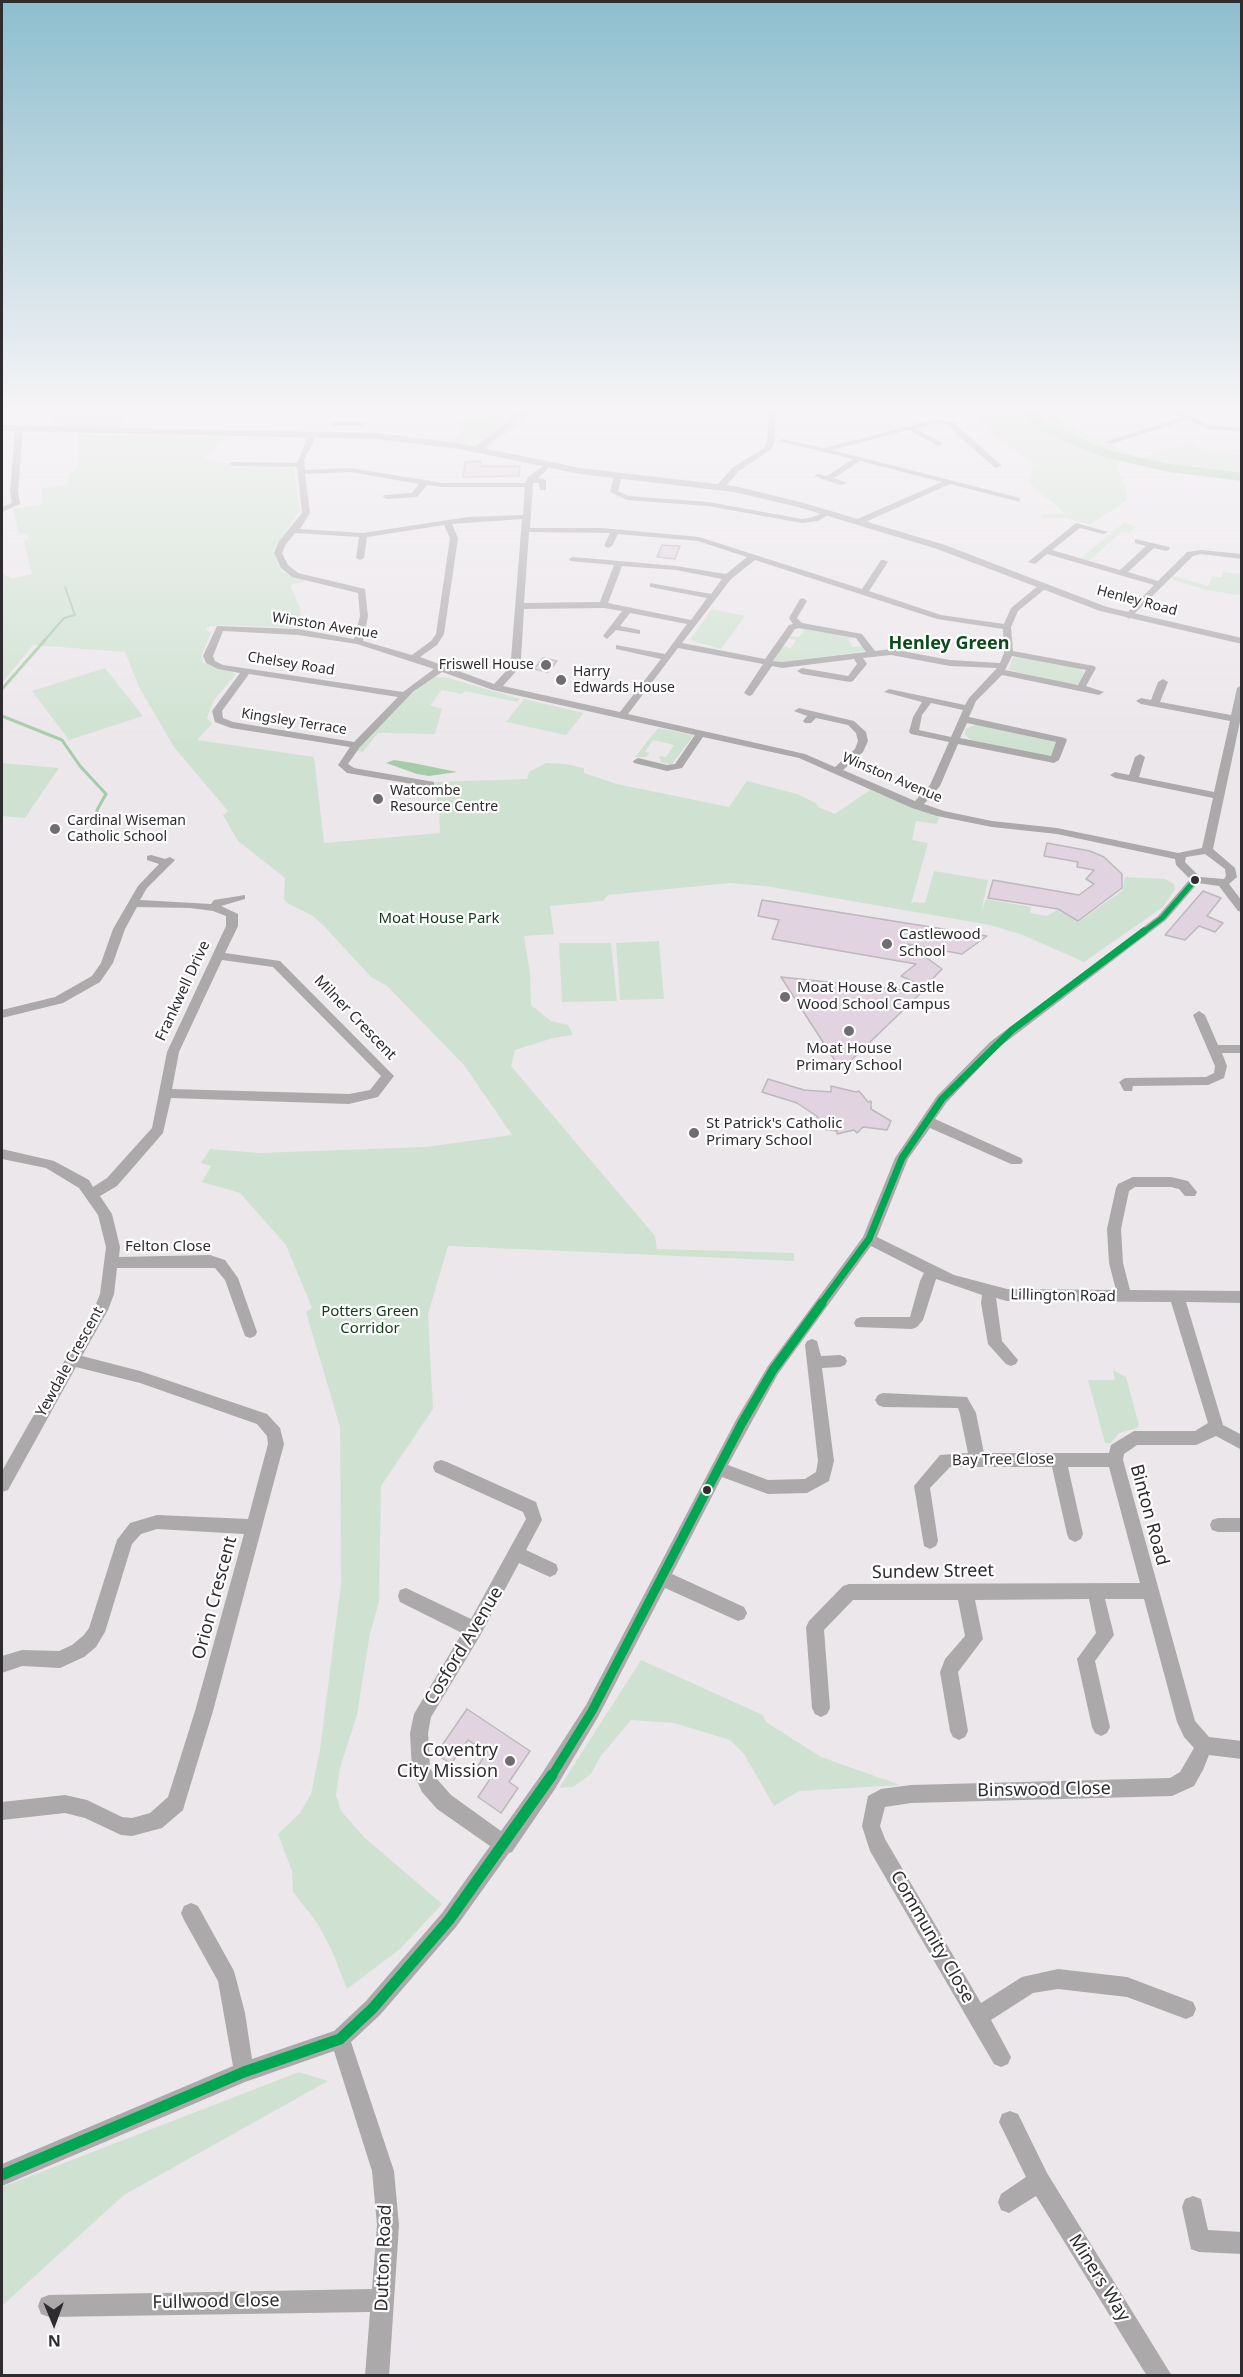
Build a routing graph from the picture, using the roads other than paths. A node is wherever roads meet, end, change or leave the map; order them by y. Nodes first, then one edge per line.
1 (300, 522) edge
2 (447, 522) joint
3 (526, 522) edge
4 (858, 522) edge
5 (525, 530) junction
6 (294, 531) junction
7 (615, 531) junction
8 (1104, 532) dead end
9 (363, 535) junction
10 (1138, 541) dead end
11 (1152, 545) junction
12 (1166, 549) dead end
13 (349, 551) dead end
14 (1046, 551) junction
15 (753, 556) junction
16 (1242, 557) edge
17 (573, 559) dead end
18 (602, 561) junction
19 (884, 562) dead end
20 (1032, 562) dead end
21 (619, 563) junction
22 (1121, 574) junction
23 (728, 577) junction
24 (1159, 584) junction
25 (653, 585) dead end
26 (1042, 586) junction
27 (864, 593) junction
28 (713, 597) junction
29 (803, 601) dead end
30 (603, 605) junction
31 (520, 606) junction
32 (628, 610) junction
33 (1130, 616) junction
34 (693, 623) junction
35 (799, 625) junction
36 (614, 627) junction
37 (1007, 627) junction
38 (220, 628) joint
39 (637, 632) dead end
40 (607, 636) dead end
41 (1242, 641) edge
42 (358, 642) junction
43 (677, 645) junction
44 (619, 647) dead end
45 (1009, 653) junction
46 (872, 654) junction
47 (857, 656) junction
48 (667, 657) junction
49 (413, 658) junction
50 (768, 663) junction
51 (440, 669) junction
52 (1002, 669) junction
53 (247, 670) junction
54 (802, 671) dead end
55 (1163, 682) dead end
56 (496, 688) junction
57 (1081, 688) junction
58 (1242, 688) edge
59 (889, 692) dead end
60 (1099, 692) dead end
61 (749, 693) dead end
62 (405, 695) junction
63 (928, 700) junction
64 (1141, 701) dead end
65 (1240, 703) edge
66 (1155, 704) junction
67 (968, 708) junction
68 (799, 711) dead end
69 (622, 716) junction
70 (963, 719) junction
71 (1235, 720) junction
72 (702, 733) junction
73 (957, 740) junction
74 (1062, 740) junction
75 (1076, 742) dead end
76 (356, 745) junction
77 (656, 754) dead end
78 (1140, 756) dead end
79 (1054, 760) junction
80 (638, 761) dead end
81 (649, 763) junction
82 (1069, 764) dead end
83 (837, 770) junction
84 (1114, 775) dead end
85 (1133, 778) junction
86 (430, 784) dead end
87 (1218, 796) junction
88 (916, 806) junction
89 (1207, 850) junction
90 (1180, 857) junction
91 (151, 858) dead end
92 (1237, 873) edge
93 (1196, 879) junction
94 (1222, 883) junction
95 (242, 897) dead end
96 (133, 903) junction
97 (215, 908) junction
98 (1242, 909) edge
99 (217, 956) junction
100 (2, 1014) edge
101 (1199, 1015) dead end
102 (1213, 1049) junction
103 (1242, 1049) edge
104 (1128, 1088) dead end
105 (165, 1093) junction
106 (927, 1121) junction
107 (2, 1154) edge
108 (1016, 1161) dead end
109 (1190, 1192) dead end
110 (93, 1194) junction
111 (869, 1239) junction
112 (112, 1263) junction
113 (933, 1272) junction
114 (989, 1292) junction
115 (1125, 1297) junction
116 (1177, 1297) junction
117 (1242, 1297) edge
118 (861, 1323) dead end
119 (250, 1332) dead end
120 (812, 1345) dead end
121 (72, 1360) junction
122 (1011, 1360) dead end
123 (840, 1361) dead end
124 (814, 1362) junction
125 (883, 1400) dead end
126 (1214, 1427) junction
127 (1242, 1443) edge
128 (977, 1459) junction
129 (1058, 1459) junction
130 (1115, 1460) junction
131 (441, 1467) dead end
132 (719, 1469) junction
133 (2, 1485) edge
134 (1218, 1525) dead end
135 (1242, 1525) edge
136 (255, 1527) junction
137 (1075, 1534) dead end
138 (930, 1541) dead end
139 (517, 1554) junction
140 (550, 1569) dead end
141 (663, 1578) junction
142 (1095, 1590) junction
143 (1149, 1590) junction
144 (965, 1591) junction
145 (406, 1596) dead end
146 (738, 1612) dead end
147 (474, 1630) junction
148 (2, 1664) edge
149 (822, 1708) dead end
150 (1101, 1727) dead end
151 (958, 1731) dead end
152 (1204, 1745) junction
153 (1242, 1750) edge
154 (2, 1811) edge
155 (872, 1814) joint
156 (505, 1845) junction
157 (192, 1913) dead end
158 (1186, 2008) dead end
159 (978, 2017) junction
160 (340, 2039) junction
161 (1001, 2057) dead end
162 (244, 2072) junction
163 (1010, 2122) dead end
164 (2, 2175) edge
165 (1039, 2181) junction
166 (1009, 2202) dead end
167 (1193, 2207) dead end
168 (1242, 2243) edge
169 (384, 2300) junction
170 (49, 2306) dead end
171 (377, 2376) edge
172 (1161, 2376) edge

1 - 6 street
2 - 9 street
2 - 49 street
3 - 5 street
4 - 26 main road, Henley Road
5 - 7 street
5 - 31 street
6 - 9 street
6 - 42 street
7 - 15 street
7 - 18 street
8 - 14 street
9 - 13 street
10 - 11 street
11 - 12 street
11 - 22 street
14 - 20 street
14 - 22 street
15 - 23 street
15 - 27 street
16 - 24 street
17 - 18 street
18 - 21 street
19 - 27 street
21 - 23 street
21 - 30 street
22 - 24 street
23 - 28 street
24 - 33 street
25 - 28 street
26 - 33 main road, Henley Road
26 - 37 street
27 - 37 street
28 - 34 street
29 - 35 street
30 - 31 street
30 - 32 street
31 - 56 street
32 - 34 street
32 - 36 street
33 - 41 main road, Henley Road
34 - 43 street
35 - 46 street
35 - 50 street
36 - 39 street
36 - 40 street
37 - 45 street
38 - 42 street, Winston Avenue
38 - 53 street, Chelsey Road
42 - 49 street, Winston Avenue
43 - 48 street
43 - 50 street
44 - 48 street
45 - 52 street
45 - 57 street
46 - 47 street
46 - 52 street
47 - 50 street
47 - 54 street
48 - 69 street
49 - 51 street, Winston Avenue
50 - 61 street
51 - 56 street, Winston Avenue
51 - 62 street
52 - 57 street
52 - 67 street
53 - 62 street, Chelsey Road
53 - 76 street, Kingsley Terrace
55 - 66 street
56 - 69 street, Winston Avenue
57 - 60 street
58 - 65 street
59 - 63 street
62 - 76 street
63 - 67 street
63 - 73 street
64 - 66 street
65 - 71 street
66 - 71 street
67 - 70 street
68 - 83 street
69 - 72 street, Winston Avenue
70 - 73 street
70 - 74 street
71 - 87 street
72 - 81 street
72 - 83 street, Winston Avenue
73 - 79 street
73 - 88 street
74 - 75 street
74 - 79 street
76 - 86 street
77 - 81 street
78 - 85 street
79 - 82 street
80 - 81 street
83 - 88 street, Winston Avenue
84 - 85 street
85 - 87 street
87 - 89 street
88 - 90 street, Winston Avenue
89 - 90 street
89 - 92 street
90 - 93 street
91 - 96 street
92 - 94 street
93 - 94 street
93 - 106 street
94 - 98 street
95 - 97 street
96 - 97 street
96 - 100 street
97 - 99 street, Frankwell Drive
99 - 105 street, Frankwell Drive
99 - 105 street, Milner Crescent
101 - 102 street
102 - 103 street
102 - 104 street
105 - 110 street, Frankwell Drive
106 - 108 street
106 - 111 street
107 - 110 street, Yewdale Crescent
109 - 115 street, Lillington Road
110 - 112 street, Yewdale Crescent
111 - 113 street, Lillington Road
111 - 132 street
112 - 119 street, Felton Close
112 - 121 street, Yewdale Crescent
113 - 114 street, Lillington Road
113 - 118 street
114 - 115 street, Lillington Road
114 - 122 street
115 - 116 street, Lillington Road
116 - 117 street, Lillington Road
116 - 126 street
120 - 124 street
121 - 133 street, Yewdale Crescent
121 - 136 street, Orion Crescent
123 - 124 street
124 - 132 street
125 - 128 street
126 - 127 street
126 - 130 street, Binton Road
128 - 129 street, Bay Tree Close
128 - 138 street, Bay Tree Close
129 - 130 street, Bay Tree Close
129 - 137 street
130 - 143 street, Binton Road
131 - 139 street, Cosford Avenue
132 - 141 street
134 - 135 street
136 - 148 street
136 - 154 street, Orion Crescent
139 - 140 street
139 - 147 street, Cosford Avenue
141 - 146 street
141 - 156 street
142 - 143 street, Sundew Street
142 - 144 street, Sundew Street
142 - 150 street
143 - 152 street, Binton Road
144 - 149 street, Sundew Street
144 - 151 street
145 - 147 street
147 - 156 street, Cosford Avenue
152 - 153 street
152 - 155 street, Binswood Close
155 - 159 street, Community Close
156 - 160 street
157 - 162 street
158 - 159 street
159 - 161 street, Community Close
160 - 162 street
160 - 169 street, Dutton Road
162 - 164 street
163 - 165 street, Miners Way
165 - 166 street
165 - 172 street, Miners Way
167 - 168 street
169 - 170 street, Fullwood Close
169 - 171 street, Dutton Road

